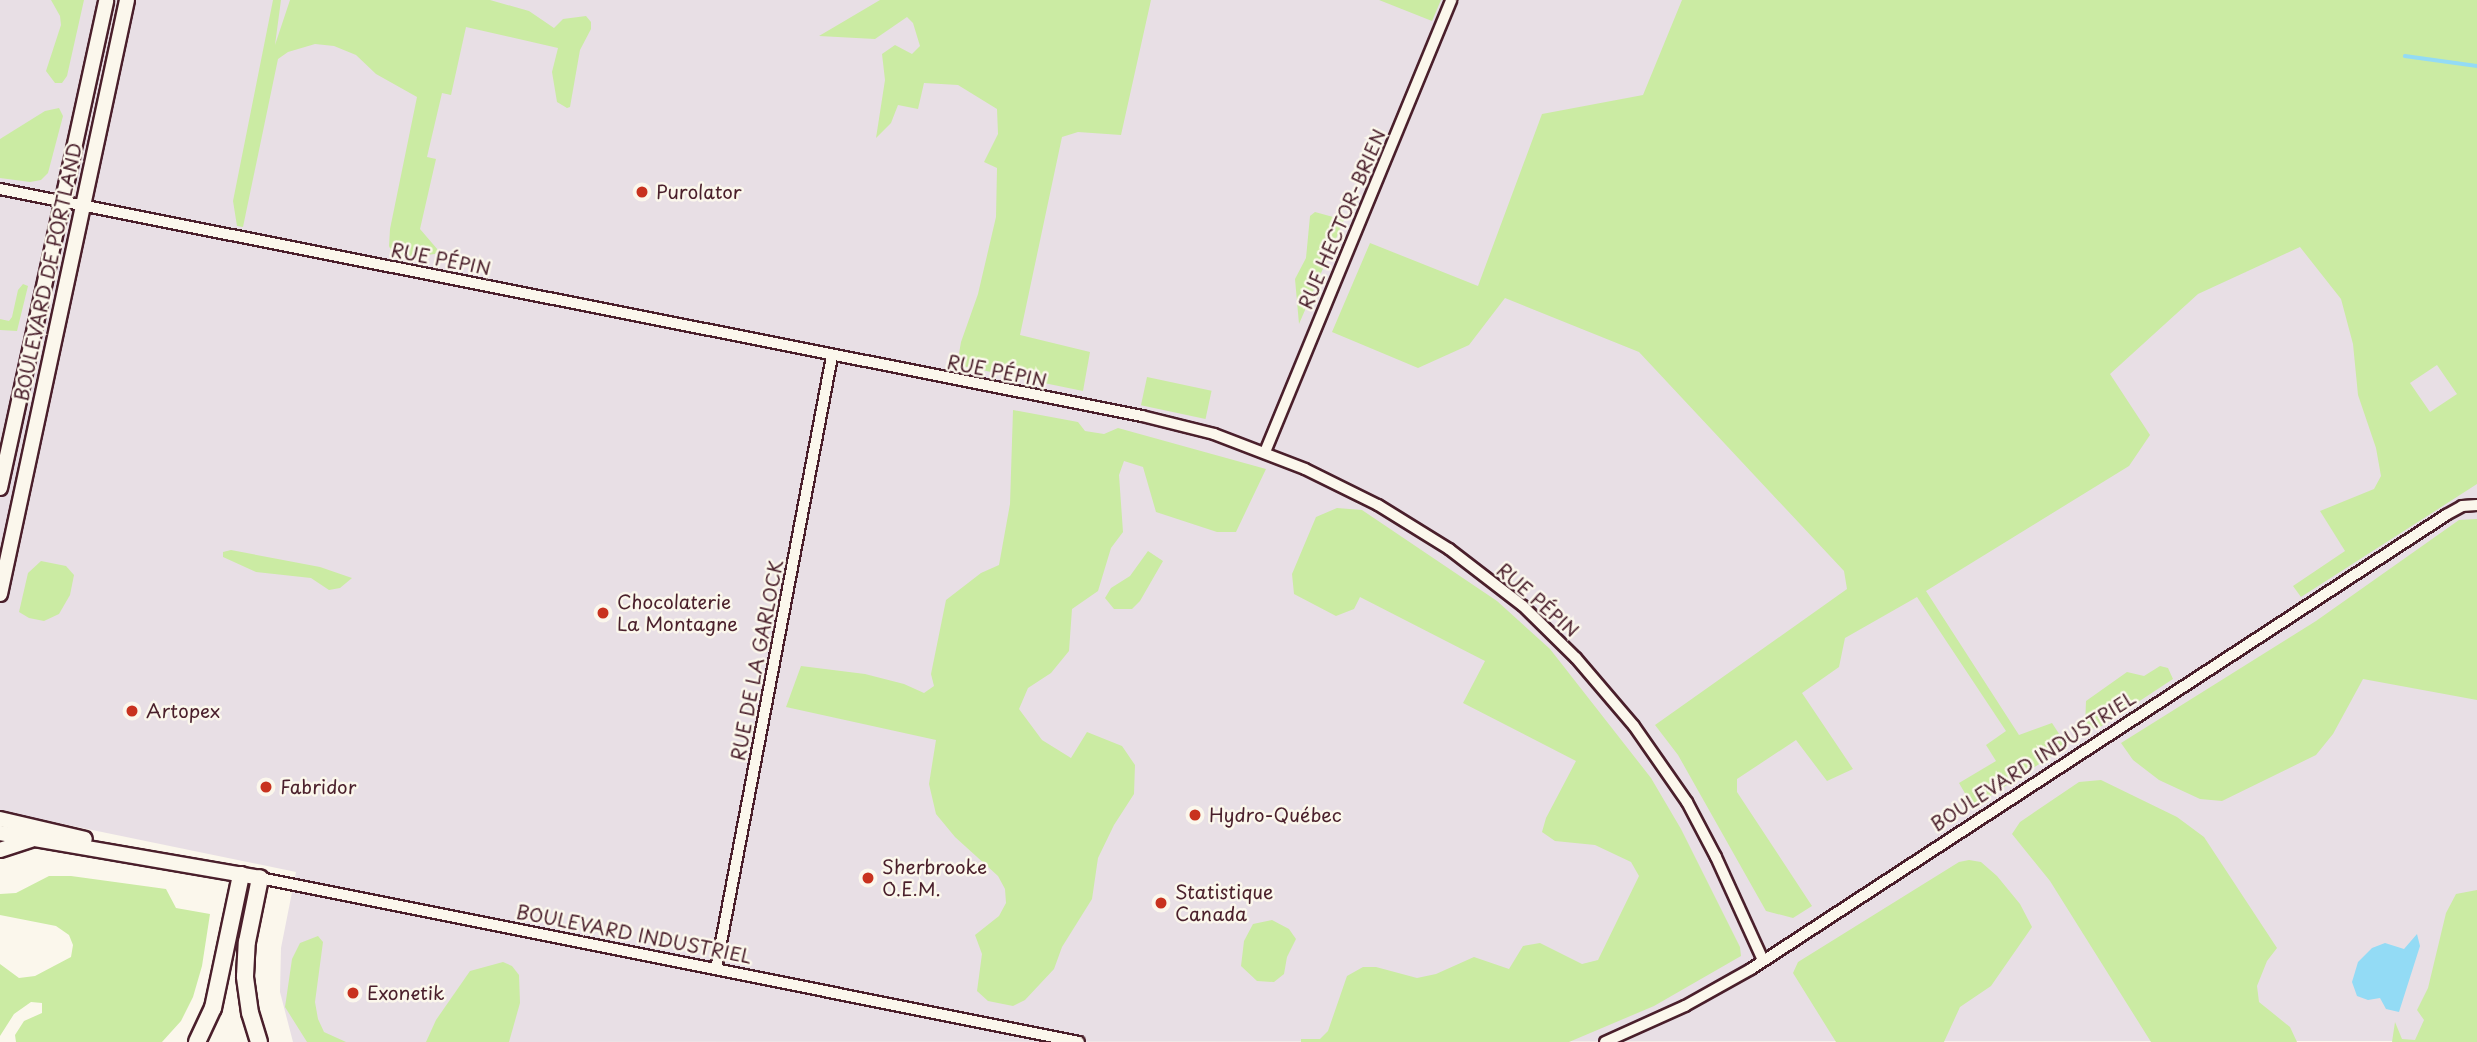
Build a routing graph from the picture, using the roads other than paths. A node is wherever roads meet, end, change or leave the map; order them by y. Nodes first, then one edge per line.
1 (106, 0) edge
2 (127, 0) edge
3 (1451, 0) edge
4 (0, 189) edge
5 (62, 201) junction
6 (82, 205) junction
7 (832, 356) junction
8 (1265, 452) junction
9 (0, 488) edge
10 (2477, 505) edge
11 (0, 594) edge
12 (0, 819) edge
13 (0, 833) edge
14 (32, 839) junction
15 (0, 850) edge
16 (181, 863) junction
17 (241, 875) junction
18 (260, 878) junction
19 (1763, 960) junction
20 (716, 969) junction
21 (197, 1042) edge
22 (259, 1042) edge
23 (1079, 1042) edge
24 (1605, 1042) edge

1 - 5 main road, BOULEVARD DE PORTLAND
2 - 6 main road, BOULEVARD DE PORTLAND
3 - 8 street, RUE HECTOR-BRIEN
4 - 5 street, RUE PÉPIN
5 - 6 street, RUE PÉPIN
5 - 9 main road, BOULEVARD DE PORTLAND
6 - 7 street, RUE PÉPIN
6 - 11 main road, BOULEVARD DE PORTLAND
7 - 8 street, RUE PÉPIN
7 - 20 street, RUE DE LA GARLOCK
8 - 19 street, RUE PÉPIN
10 - 19 street, BOULEVARD INDUSTRIEL
12 - 16 main road, BOULEVARD INDUSTRIEL
13 - 14 main road, BOULEVARD INDUSTRIEL
14 - 15 main road
14 - 16 main road, BOULEVARD INDUSTRIEL
16 - 17 main road, BOULEVARD INDUSTRIEL
17 - 18 main road, BOULEVARD INDUSTRIEL
17 - 21 highway
18 - 20 street, BOULEVARD INDUSTRIEL
18 - 22 highway
19 - 24 street, BOULEVARD INDUSTRIEL
20 - 23 street, BOULEVARD INDUSTRIEL

